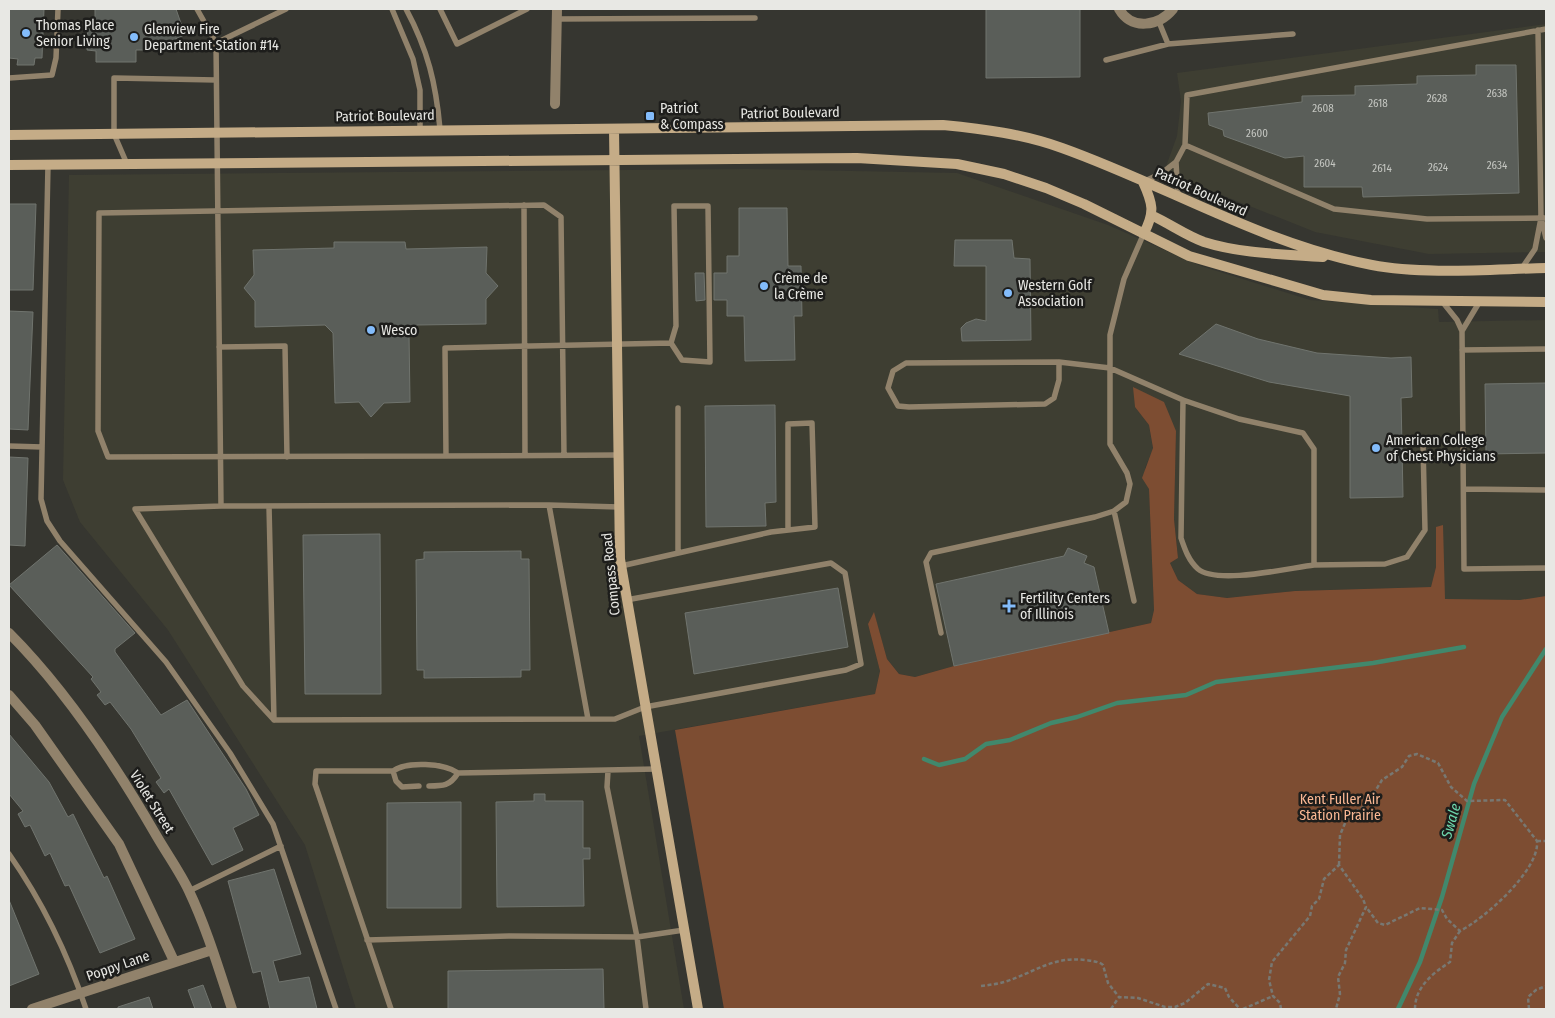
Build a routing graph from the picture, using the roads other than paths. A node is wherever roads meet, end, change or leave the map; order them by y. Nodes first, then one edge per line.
1 (58, 9) edge
2 (198, 9) edge
3 (286, 9) edge
4 (392, 9) edge
5 (406, 9) edge
6 (440, 9) edge
7 (526, 9) edge
8 (1118, 9) edge
9 (1173, 9) edge
10 (557, 14) edge
11 (755, 18) dead end
12 (1159, 22) junction
13 (1546, 29) edge
14 (1538, 30) junction
15 (1293, 34) dead end
16 (216, 43) junction
17 (1168, 44) junction
18 (1106, 60) dead end
19 (9, 78) edge
20 (216, 80) junction
21 (555, 104) dead end
22 (614, 129) junction
23 (420, 130) junction
24 (440, 130) junction
25 (217, 132) junction
26 (114, 134) junction
27 (9, 135) edge
28 (1184, 144) junction
29 (614, 161) junction
30 (1176, 162) junction
31 (218, 163) junction
32 (126, 164) junction
33 (9, 165) edge
34 (48, 165) junction
35 (1143, 182) junction
36 (1178, 197) junction
37 (524, 205) junction
38 (218, 211) junction
39 (1153, 216) junction
40 (1543, 218) edge
41 (1144, 234) junction
42 (1546, 238) edge
43 (1341, 258) junction
44 (1546, 268) edge
45 (1522, 269) junction
46 (1441, 300) junction
47 (1480, 301) junction
48 (1546, 302) edge
49 (1462, 331) junction
50 (671, 343) junction
51 (617, 344) junction
52 (525, 345) junction
53 (563, 345) junction
54 (219, 346) junction
55 (1546, 349) edge
56 (1462, 350) junction
57 (1059, 362) junction
58 (1110, 368) junction
59 (1183, 400) junction
60 (678, 408) dead end
61 (1424, 445) dead end
62 (9, 446) edge
63 (42, 447) junction
64 (525, 455) junction
65 (564, 455) junction
66 (618, 455) junction
67 (446, 456) junction
68 (220, 457) junction
69 (287, 457) junction
70 (1464, 489) junction
71 (1546, 490) edge
72 (549, 505) junction
73 (221, 506) junction
74 (269, 506) junction
75 (619, 506) junction
76 (1114, 511) junction
77 (788, 530) junction
78 (678, 553) junction
79 (1314, 565) junction
80 (621, 566) junction
81 (1546, 568) edge
82 (626, 600) junction
83 (1134, 601) dead end
84 (9, 633) edge
85 (941, 633) dead end
86 (9, 695) edge
87 (645, 707) junction
88 (274, 720) junction
89 (588, 720) junction
90 (656, 770) junction
91 (393, 771) junction
92 (608, 771) junction
93 (458, 773) junction
94 (419, 786) dead end
95 (429, 786) dead end
96 (281, 846) junction
97 (9, 854) edge
98 (189, 891) junction
99 (684, 930) junction
100 (638, 937) junction
101 (367, 940) junction
102 (212, 950) junction
103 (174, 961) junction
104 (80, 993) junction
105 (32, 1009) edge
106 (86, 1009) edge
107 (232, 1009) edge
108 (336, 1009) edge
109 (390, 1009) edge
110 (646, 1009) edge
111 (698, 1009) edge

1 - 19 lane
2 - 16 lane
3 - 16 lane
4 - 23 lane
5 - 24 lane
6 - 7 lane
8 - 12 street
9 - 12 street
10 - 11 lane
10 - 21 street
12 - 17 lane
13 - 14 lane
14 - 28 lane
14 - 40 lane
15 - 17 lane
16 - 20 lane
17 - 18 lane
20 - 25 lane
20 - 26 lane
22 - 24 main road, Patriot Boulevard
22 - 29 main road, Compass Road
22 - 35 main road, Patriot Boulevard
23 - 24 main road, Patriot Boulevard
23 - 25 main road, Patriot Boulevard
25 - 26 main road, Patriot Boulevard
25 - 31 lane
26 - 27 main road, Patriot Boulevard
26 - 32 lane
28 - 30 lane
28 - 40 lane
29 - 31 main road
29 - 41 main road
29 - 51 main road, Compass Road
30 - 35 lane
30 - 36 lane
31 - 32 main road
31 - 38 lane
32 - 34 main road
33 - 34 main road
34 - 63 lane
35 - 36 main road, Patriot Boulevard
35 - 39 main road
36 - 43 main road, Patriot Boulevard
37 - 38 lane
37 - 52 lane
37 - 53 lane
38 - 54 lane
38 - 68 lane
39 - 41 main road
39 - 43 main road
40 - 42 lane
40 - 45 lane
41 - 46 main road
41 - 58 lane
43 - 45 main road, Patriot Boulevard
44 - 45 main road, Patriot Boulevard
46 - 47 main road
46 - 49 lane
47 - 48 main road
47 - 49 lane
49 - 56 lane
50 - 50 lane
50 - 51 lane
51 - 53 lane
51 - 66 main road, Compass Road
52 - 53 lane
52 - 64 lane
52 - 67 lane
53 - 65 lane
54 - 68 lane
54 - 69 lane
55 - 56 lane
56 - 70 lane
57 - 57 lane
57 - 58 lane
58 - 59 lane
58 - 76 lane
59 - 79 lane
59 - 79 lane
60 - 78 lane
61 - 79 lane
62 - 63 lane
63 - 96 lane
64 - 65 lane
64 - 67 lane
65 - 66 lane
66 - 75 main road, Compass Road
67 - 69 lane
68 - 69 lane
68 - 73 lane
70 - 71 lane
70 - 81 lane
72 - 74 lane
72 - 75 lane
72 - 89 lane
73 - 74 lane
73 - 88 lane
74 - 88 lane
75 - 80 main road, Compass Road
76 - 83 lane
76 - 85 lane
77 - 77 lane
77 - 78 lane
78 - 80 lane
80 - 82 main road, Compass Road
82 - 87 main road, Compass Road
82 - 87 lane
84 - 98 street, Violet Street
86 - 103 street
87 - 89 lane
87 - 90 main road, Compass Road
88 - 89 lane
90 - 92 lane
90 - 99 main road, Compass Road
91 - 93 lane
91 - 94 lane
91 - 101 lane
92 - 93 lane
92 - 100 lane
93 - 95 lane
96 - 98 lane
96 - 108 lane
97 - 104 lane
98 - 102 street, Violet Street
99 - 100 lane
99 - 111 main road, Compass Road
100 - 101 lane
100 - 110 lane
101 - 109 lane
102 - 103 street, Poppy Lane
102 - 107 street, Violet Street
103 - 104 street, Poppy Lane
104 - 105 street, Poppy Lane
104 - 106 lane

